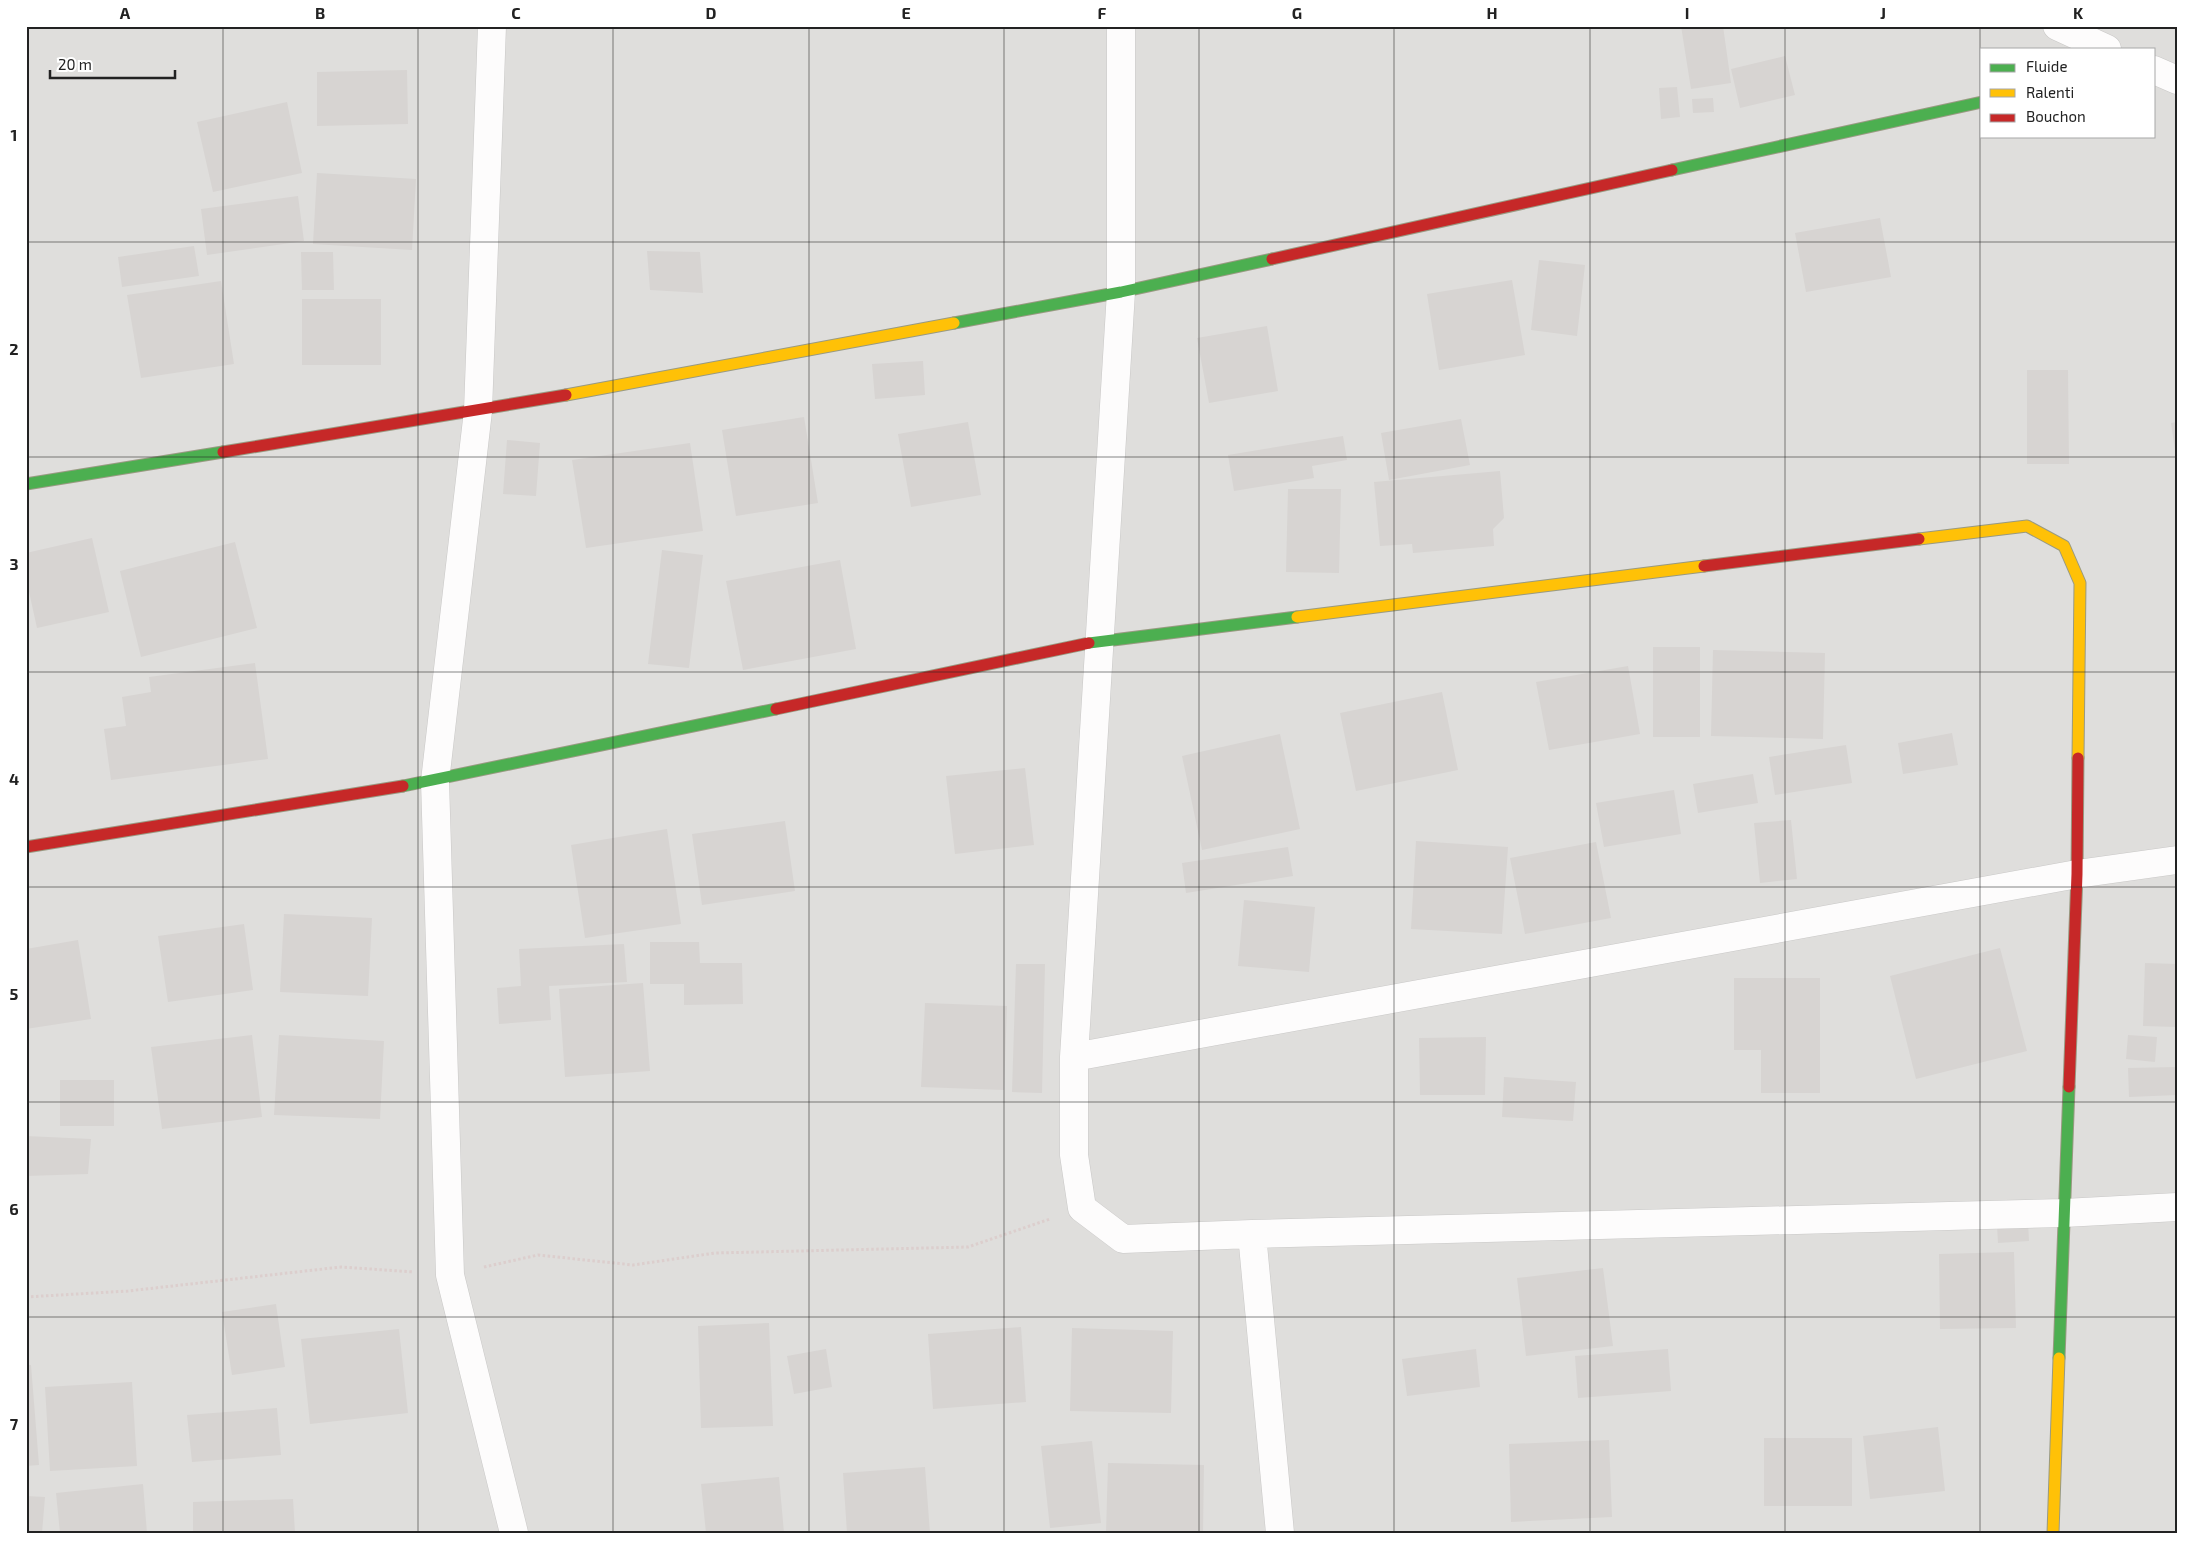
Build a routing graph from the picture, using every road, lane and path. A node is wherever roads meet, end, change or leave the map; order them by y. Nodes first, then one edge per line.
1 (492, 26) edge
2 (1120, 26) edge
3 (2057, 26) edge
4 (2104, 48) edge
5 (2156, 71) edge
6 (2177, 80) edge
7 (1980, 102) edge
8 (1121, 292) junction
9 (478, 411) junction
10 (26, 484) edge
11 (1100, 641) junction
12 (435, 781) junction
13 (26, 847) edge
14 (2177, 860) edge
15 (2077, 874) junction
16 (1074, 1057) junction
17 (2177, 1207) edge
18 (1082, 1208) junction
19 (2064, 1213) junction
20 (1252, 1234) junction
21 (450, 1275) junction
22 (26, 1297) edge
23 (514, 1533) edge
24 (1280, 1533) edge
25 (2053, 1533) edge

1 - 9 street
2 - 8 street
3 - 4 street
5 - 6 street
7 - 8 street
8 - 9 street
8 - 11 street
9 - 10 street
9 - 12 street
11 - 12 street
11 - 15 street
11 - 16 street
12 - 13 street
12 - 21 street
14 - 15 street
15 - 16 street
15 - 19 street
16 - 18 street
17 - 19 street
18 - 20 street
18 - 21 path
19 - 20 street
19 - 25 street
20 - 24 street
21 - 22 path
21 - 23 street

